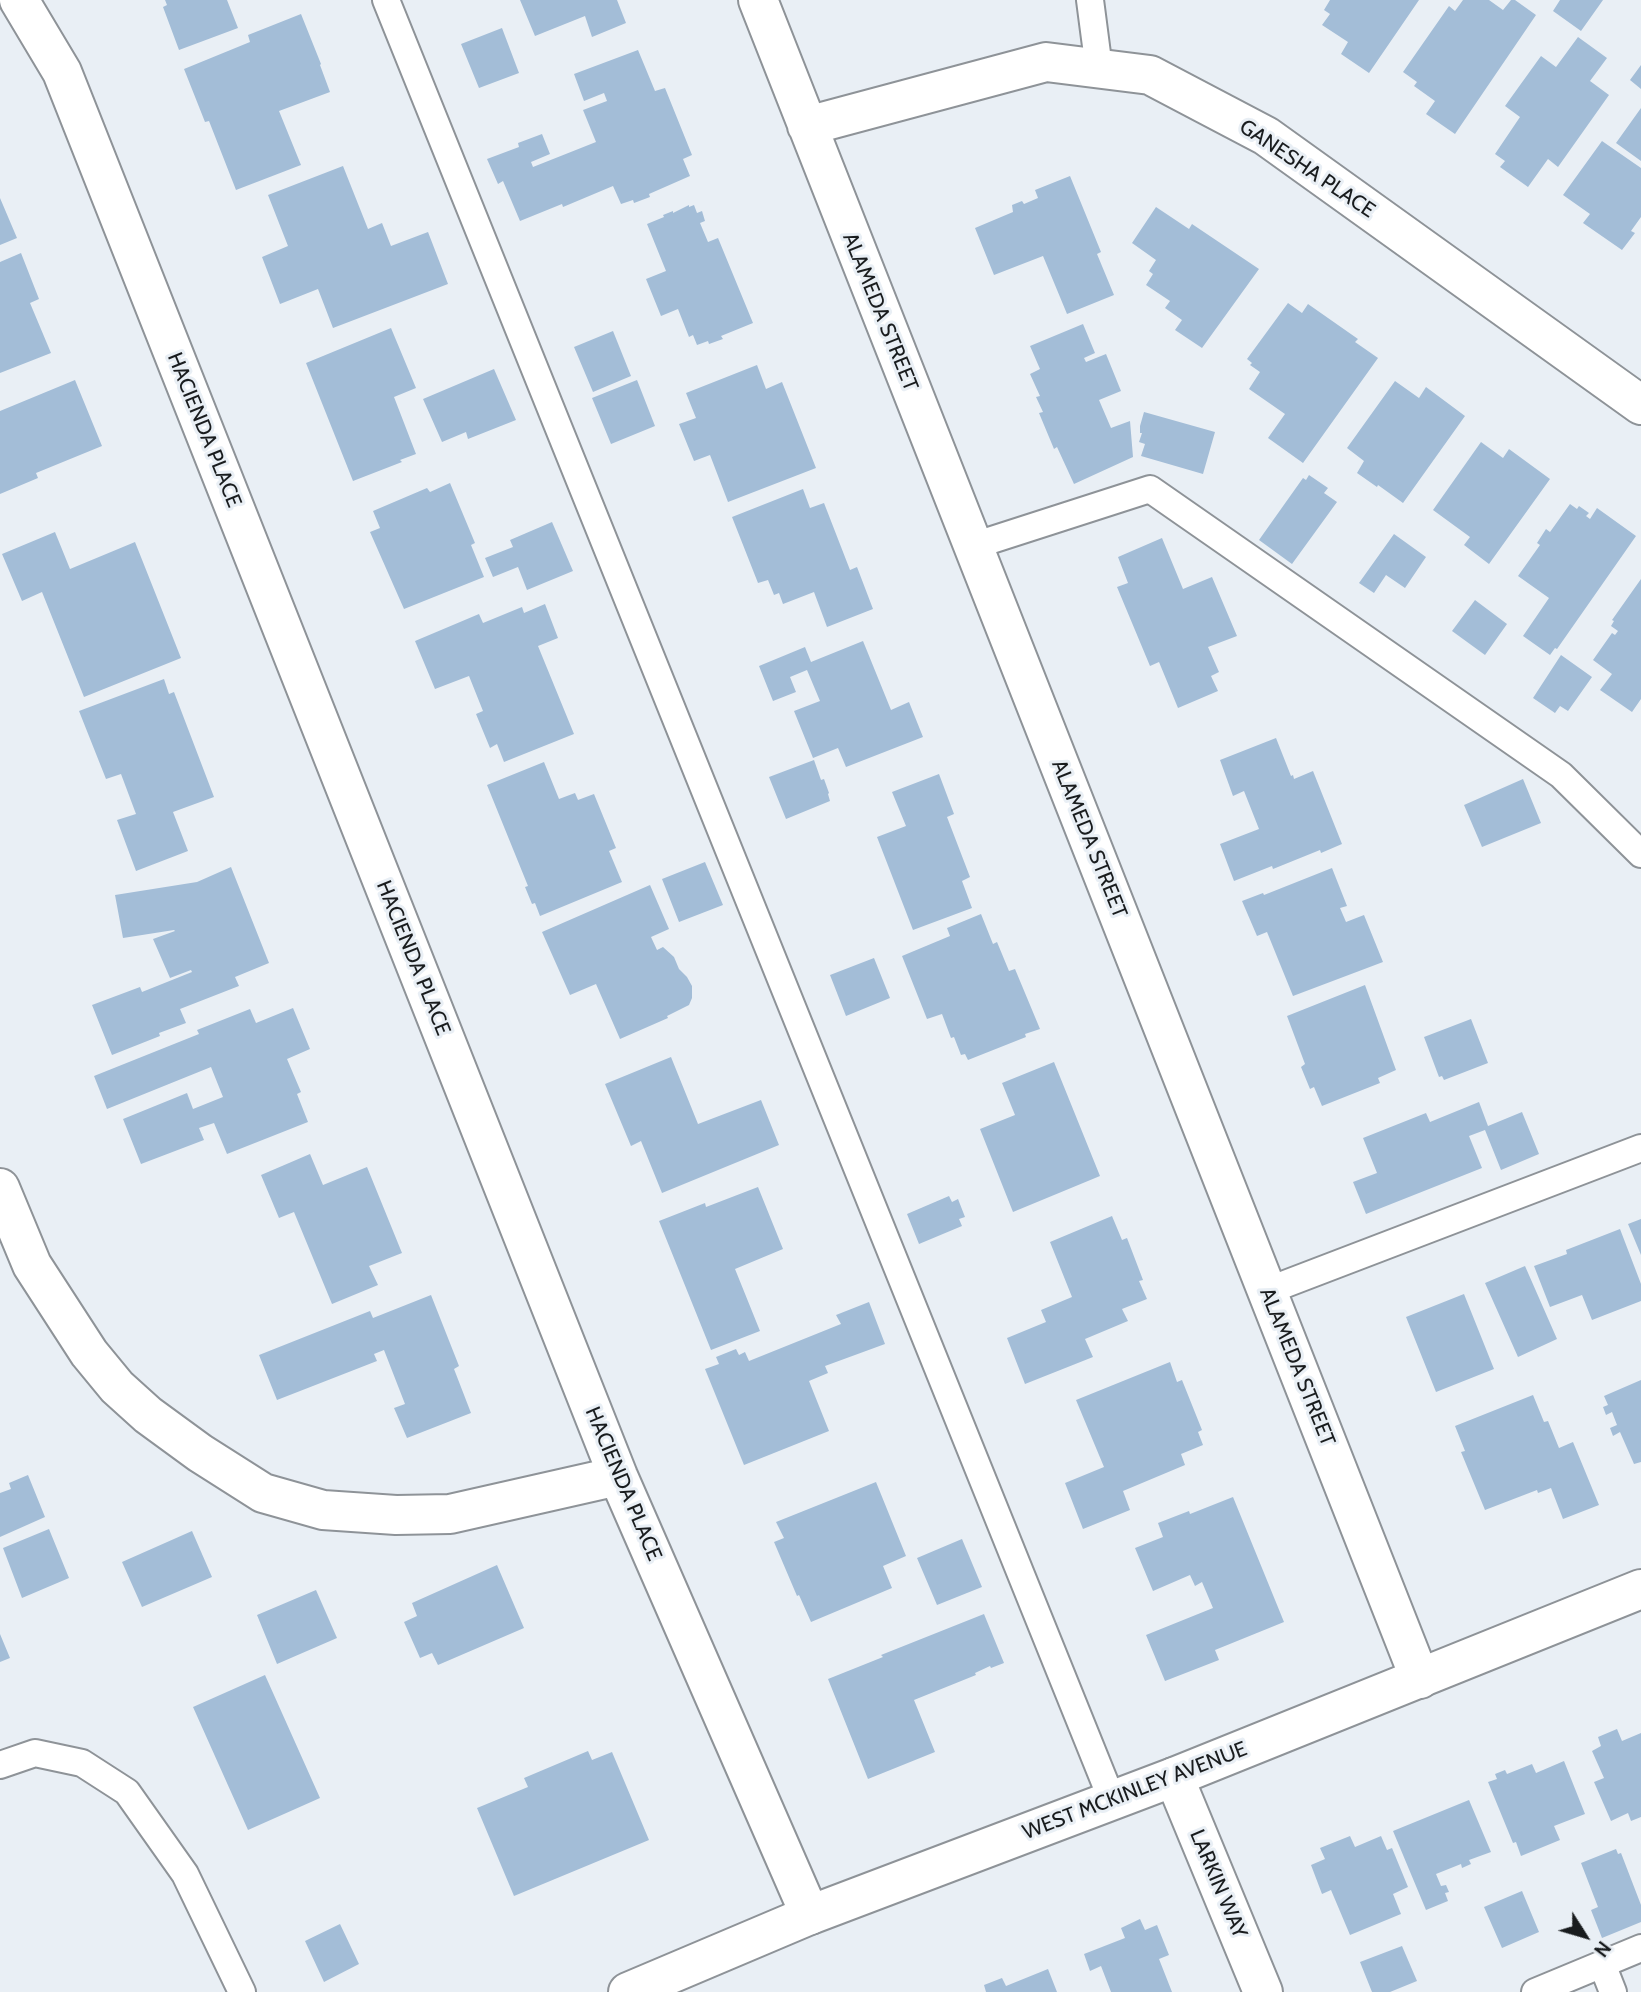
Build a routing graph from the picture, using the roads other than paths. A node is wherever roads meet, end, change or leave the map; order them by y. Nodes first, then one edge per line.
1 (19, 0) edge
2 (386, 0) edge
3 (758, 0) edge
4 (1090, 0) edge
5 (1098, 69) junction
6 (807, 127) junction
7 (1641, 405) edge
8 (973, 546) junction
9 (1641, 855) edge
10 (1641, 1148) edge
11 (0, 1188) edge
12 (1267, 1292) junction
13 (618, 1476) junction
14 (1641, 1589) edge
15 (1420, 1679) junction
16 (0, 1765) edge
17 (1174, 1777) junction
18 (1112, 1800) junction
19 (810, 1915) junction
20 (1641, 1948) edge
21 (1602, 1964) junction
22 (647, 1988) edge
23 (242, 1992) edge
24 (1264, 1992) edge
25 (1535, 1992) edge
26 (1614, 1992) edge

1 - 13 street, HACIENDA PLACE
2 - 18 lane
3 - 6 street, ALAMEDA STREET
4 - 5 lane
5 - 6 street, GANESHA PLACE
5 - 7 street, GANESHA PLACE
6 - 8 street, ALAMEDA STREET
8 - 9 lane
8 - 12 street, ALAMEDA STREET
10 - 12 lane
11 - 13 street
12 - 15 street, ALAMEDA STREET
13 - 19 street, HACIENDA PLACE
14 - 15 street, WEST MCKINLEY AVENUE
15 - 17 street, WEST MCKINLEY AVENUE
16 - 23 lane
17 - 18 street, WEST MCKINLEY AVENUE
17 - 24 street, LARKIN WAY
18 - 19 street, WEST MCKINLEY AVENUE
19 - 22 street, WEST MCKINLEY AVENUE
20 - 21 lane
21 - 25 lane
21 - 26 lane

